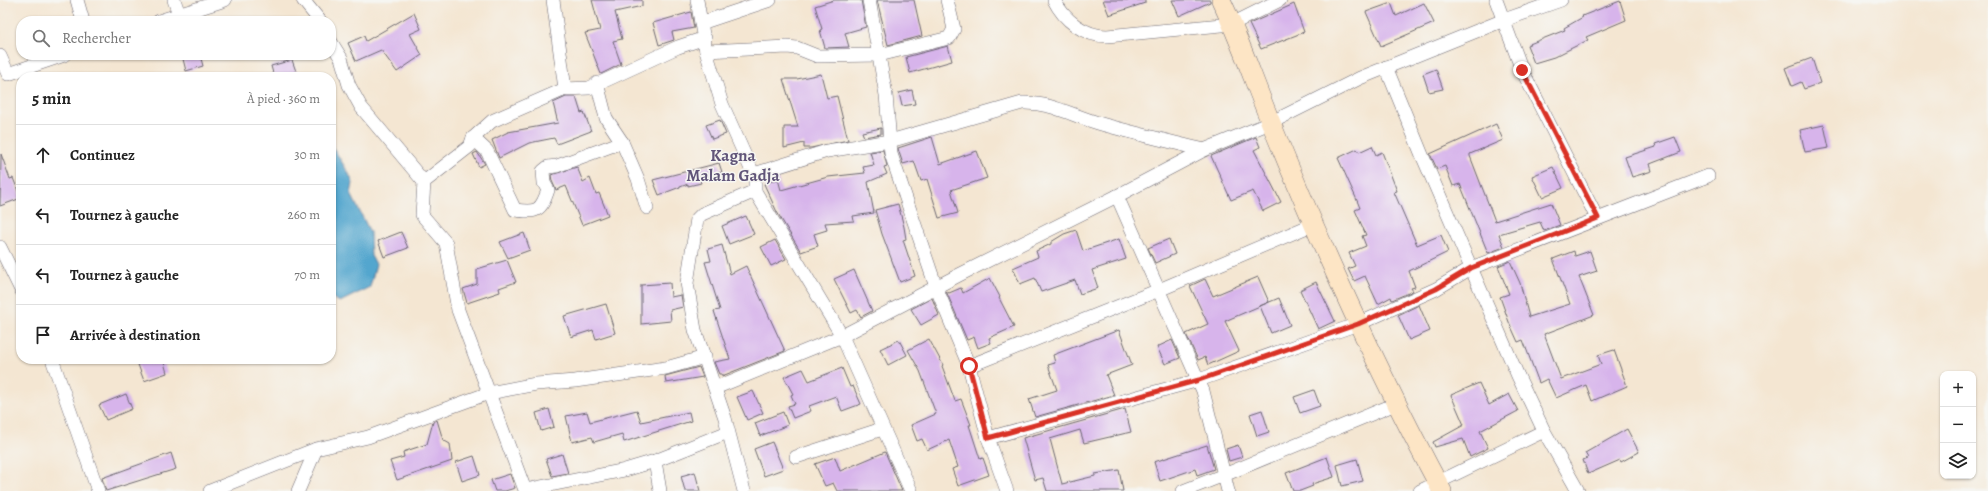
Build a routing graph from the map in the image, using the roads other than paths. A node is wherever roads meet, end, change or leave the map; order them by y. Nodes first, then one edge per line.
1 (77, 0) edge
2 (174, 0) edge
3 (225, 0) edge
4 (303, 0) edge
5 (553, 0) edge
6 (697, 0) edge
7 (770, 0) edge
8 (870, 0) edge
9 (947, 0) edge
10 (1054, 0) edge
11 (1221, 0) edge
12 (1280, 0) edge
13 (1496, 0) edge
14 (1561, 0) edge
15 (179, 14) junction
16 (82, 16) edge
17 (173, 16) edge
18 (316, 16) edge
19 (1504, 20) junction
20 (701, 23) junction
21 (1232, 24) junction
22 (705, 44) junction
23 (336, 50) edge
24 (879, 55) junction
25 (0, 56) edge
26 (49, 60) edge
27 (1386, 67) junction
28 (4, 75) edge
29 (597, 83) junction
30 (565, 89) junction
31 (1270, 123) junction
32 (473, 138) junction
33 (890, 141) junction
34 (622, 142) junction
35 (1204, 150) junction
36 (754, 174) junction
37 (1708, 176) dead end
38 (424, 182) junction
39 (755, 192) junction
40 (1117, 196) junction
41 (647, 208) dead end
42 (1598, 218) junction
43 (1314, 224) junction
44 (0, 247) edge
45 (1471, 268) junction
46 (16, 280) edge
47 (936, 287) junction
48 (1159, 290) junction
49 (1358, 324) junction
50 (842, 336) junction
51 (705, 357) junction
52 (54, 364) edge
53 (969, 366) junction
54 (1199, 380) junction
55 (715, 388) junction
56 (489, 393) junction
57 (1398, 403) junction
58 (882, 429) junction
59 (1544, 431) junction
60 (728, 432) junction
61 (988, 438) junction
62 (316, 449) junction
63 (796, 457) dead end
64 (655, 461) junction
65 (1224, 475) junction
66 (1440, 487) edge
67 (98, 491) edge
68 (210, 491) edge
69 (298, 491) edge
70 (524, 491) edge
71 (660, 491) edge
72 (744, 491) edge
73 (911, 491) edge
74 (1007, 491) edge
75 (1183, 491) edge
76 (1228, 491) edge
77 (1420, 491) edge
78 (1578, 491) edge

1 - 16 street
2 - 15 street
3 - 15 street
4 - 18 street
5 - 30 street
6 - 20 street
7 - 20 street
8 - 24 street
9 - 24 street
10 - 21 street
11 - 21 street
12 - 21 street
13 - 19 street
14 - 19 street
15 - 17 street
19 - 27 street
19 - 42 street
20 - 22 street
21 - 31 street
22 - 24 street
22 - 29 street
22 - 36 street
23 - 38 street
24 - 33 street
25 - 28 street
26 - 28 street
27 - 31 street
27 - 45 street
29 - 30 street
29 - 34 street
30 - 32 street
31 - 35 street
31 - 43 street
32 - 34 street
32 - 38 street
33 - 35 street
33 - 36 street
33 - 47 street
34 - 41 street
35 - 40 street
36 - 39 street
37 - 42 street
38 - 56 street
39 - 50 street
39 - 51 street
40 - 47 street
40 - 48 street
42 - 45 street
43 - 48 street
43 - 49 street
44 - 46 street
45 - 49 street
45 - 59 street
47 - 50 street
47 - 53 street
48 - 53 street
48 - 54 street
49 - 54 street
49 - 57 street
50 - 55 street
50 - 58 street
51 - 55 street
51 - 56 street
52 - 67 street
53 - 61 street
54 - 61 street
54 - 65 street
55 - 60 street
56 - 62 street
56 - 70 street
57 - 65 street
57 - 66 street
58 - 63 street
58 - 73 street
59 - 66 street
59 - 78 street
60 - 64 street
60 - 72 street
61 - 74 street
62 - 68 street
62 - 69 street
64 - 70 street
64 - 71 street
65 - 75 street
65 - 76 street
66 - 77 street

